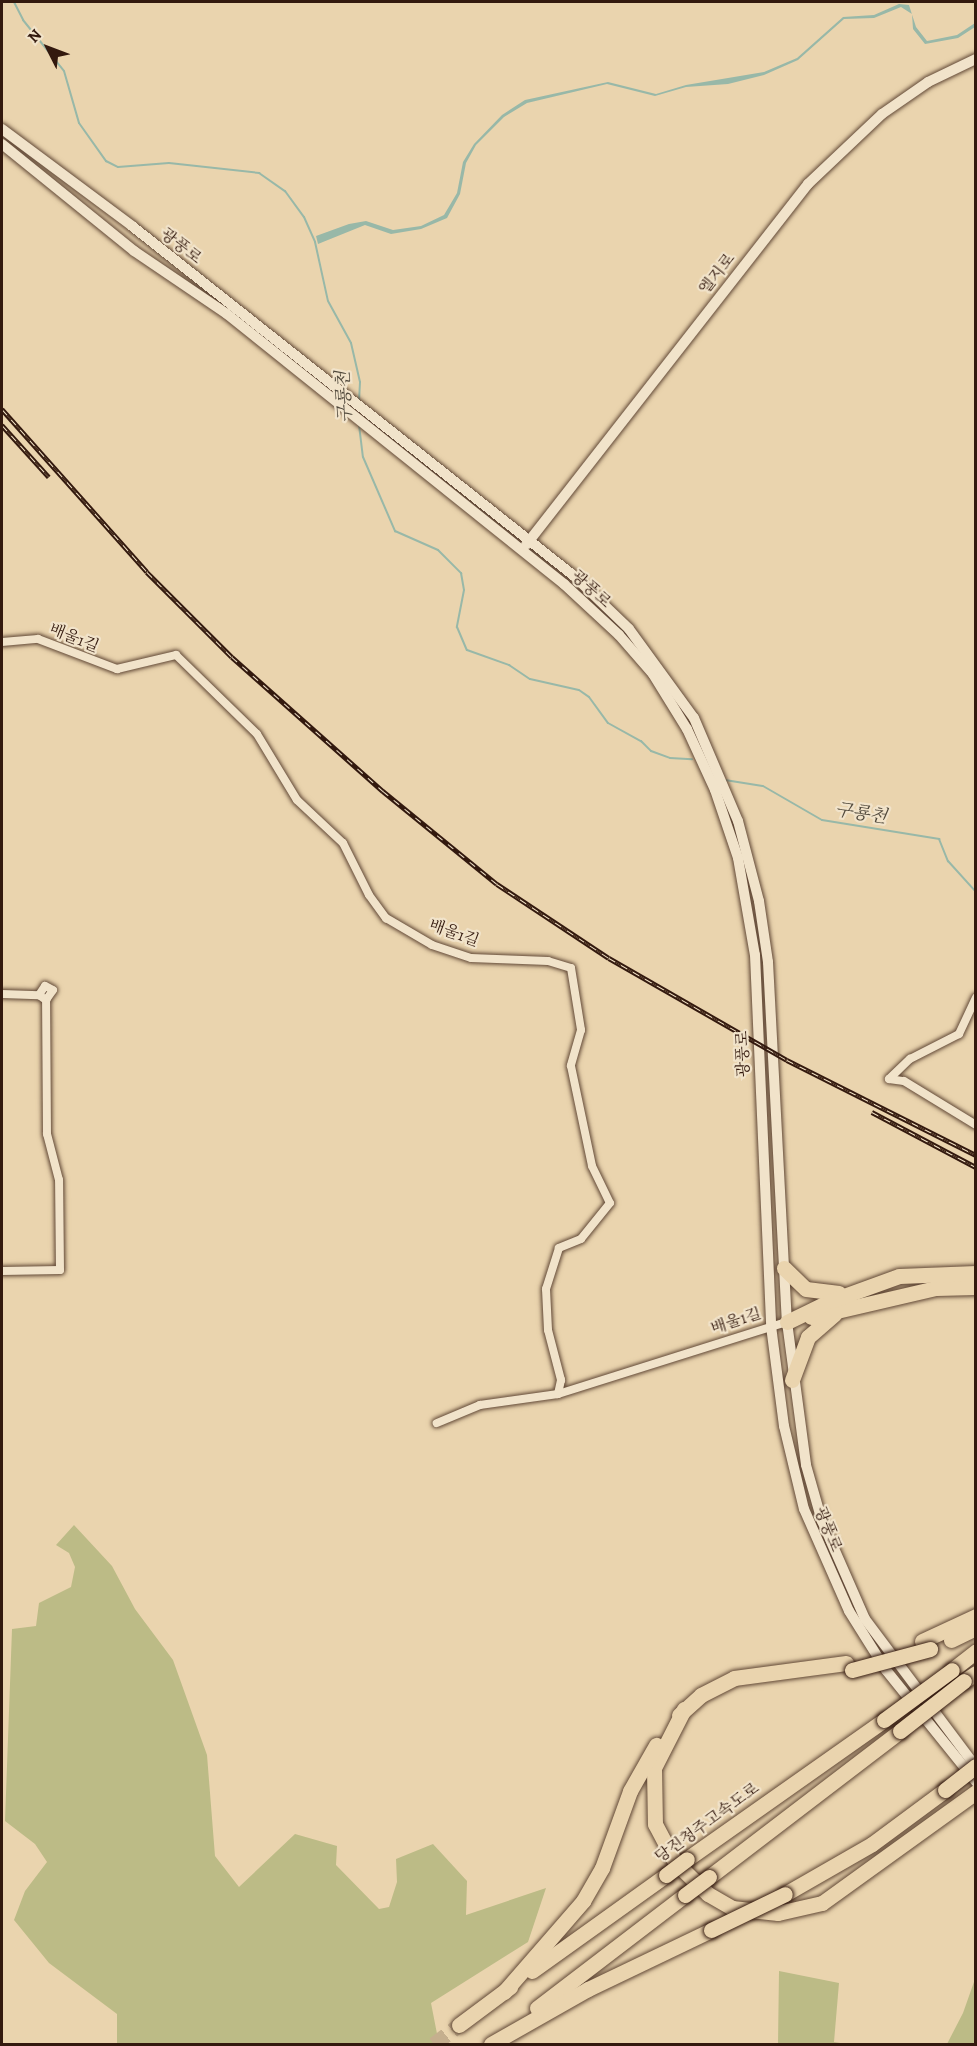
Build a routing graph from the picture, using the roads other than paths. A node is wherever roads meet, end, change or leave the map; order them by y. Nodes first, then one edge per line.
1 (975, 59) edge
2 (2, 129) edge
3 (2, 144) edge
4 (530, 540) junction
5 (523, 550) junction
6 (2, 642) edge
7 (2, 994) edge
8 (975, 998) edge
9 (975, 1125) edge
10 (784, 1268) junction
11 (2, 1271) edge
12 (975, 1273) edge
13 (975, 1287) edge
14 (860, 1289) junction
15 (841, 1310) junction
16 (787, 1322) junction
17 (771, 1326) junction
18 (792, 1380) junction
19 (558, 1394) junction
20 (437, 1423) dead end
21 (975, 1607) edge
22 (975, 1614) edge
23 (955, 1627) junction
24 (975, 1628) edge
25 (926, 1645) junction
26 (975, 1651) edge
27 (970, 1677) edge
28 (684, 1709) junction
29 (975, 1766) edge
30 (975, 1773) edge
31 (975, 1782) edge
32 (975, 1792) edge
33 (948, 1798) junction
34 (504, 1992) junction
35 (459, 2025) tunnel mouth
36 (490, 2044) edge

1 - 4 main road, 엘지로
2 - 4 main road, 광풍로
3 - 5 main road, 광풍로
4 - 5 main road, 엘지로
4 - 10 main road, 광풍로
5 - 17 main road, 광풍로
6 - 19 street, 배울1길
7 - 11 street
8 - 9 street
10 - 14 highway
10 - 16 main road, 광풍로
12 - 14 highway
13 - 15 highway
14 - 16 highway
15 - 16 highway
15 - 18 highway
16 - 17 street, 배울1길
16 - 18 main road, 광풍로
17 - 19 street, 배울1길
17 - 31 main road, 광풍로
18 - 29 main road, 광풍로
19 - 20 street, 배울1길
21 - 23 highway
22 - 23 highway
23 - 25 highway
24 - 25 highway
25 - 28 highway
26 - 34 highway, 당진청주고속도로, bridge
27 - 36 highway, bridge
28 - 33 highway
28 - 34 highway
29 - 33 highway, bridge
30 - 33 highway
32 - 33 highway
33 - 36 highway, bridge
34 - 35 highway, 당진청주고속도로

